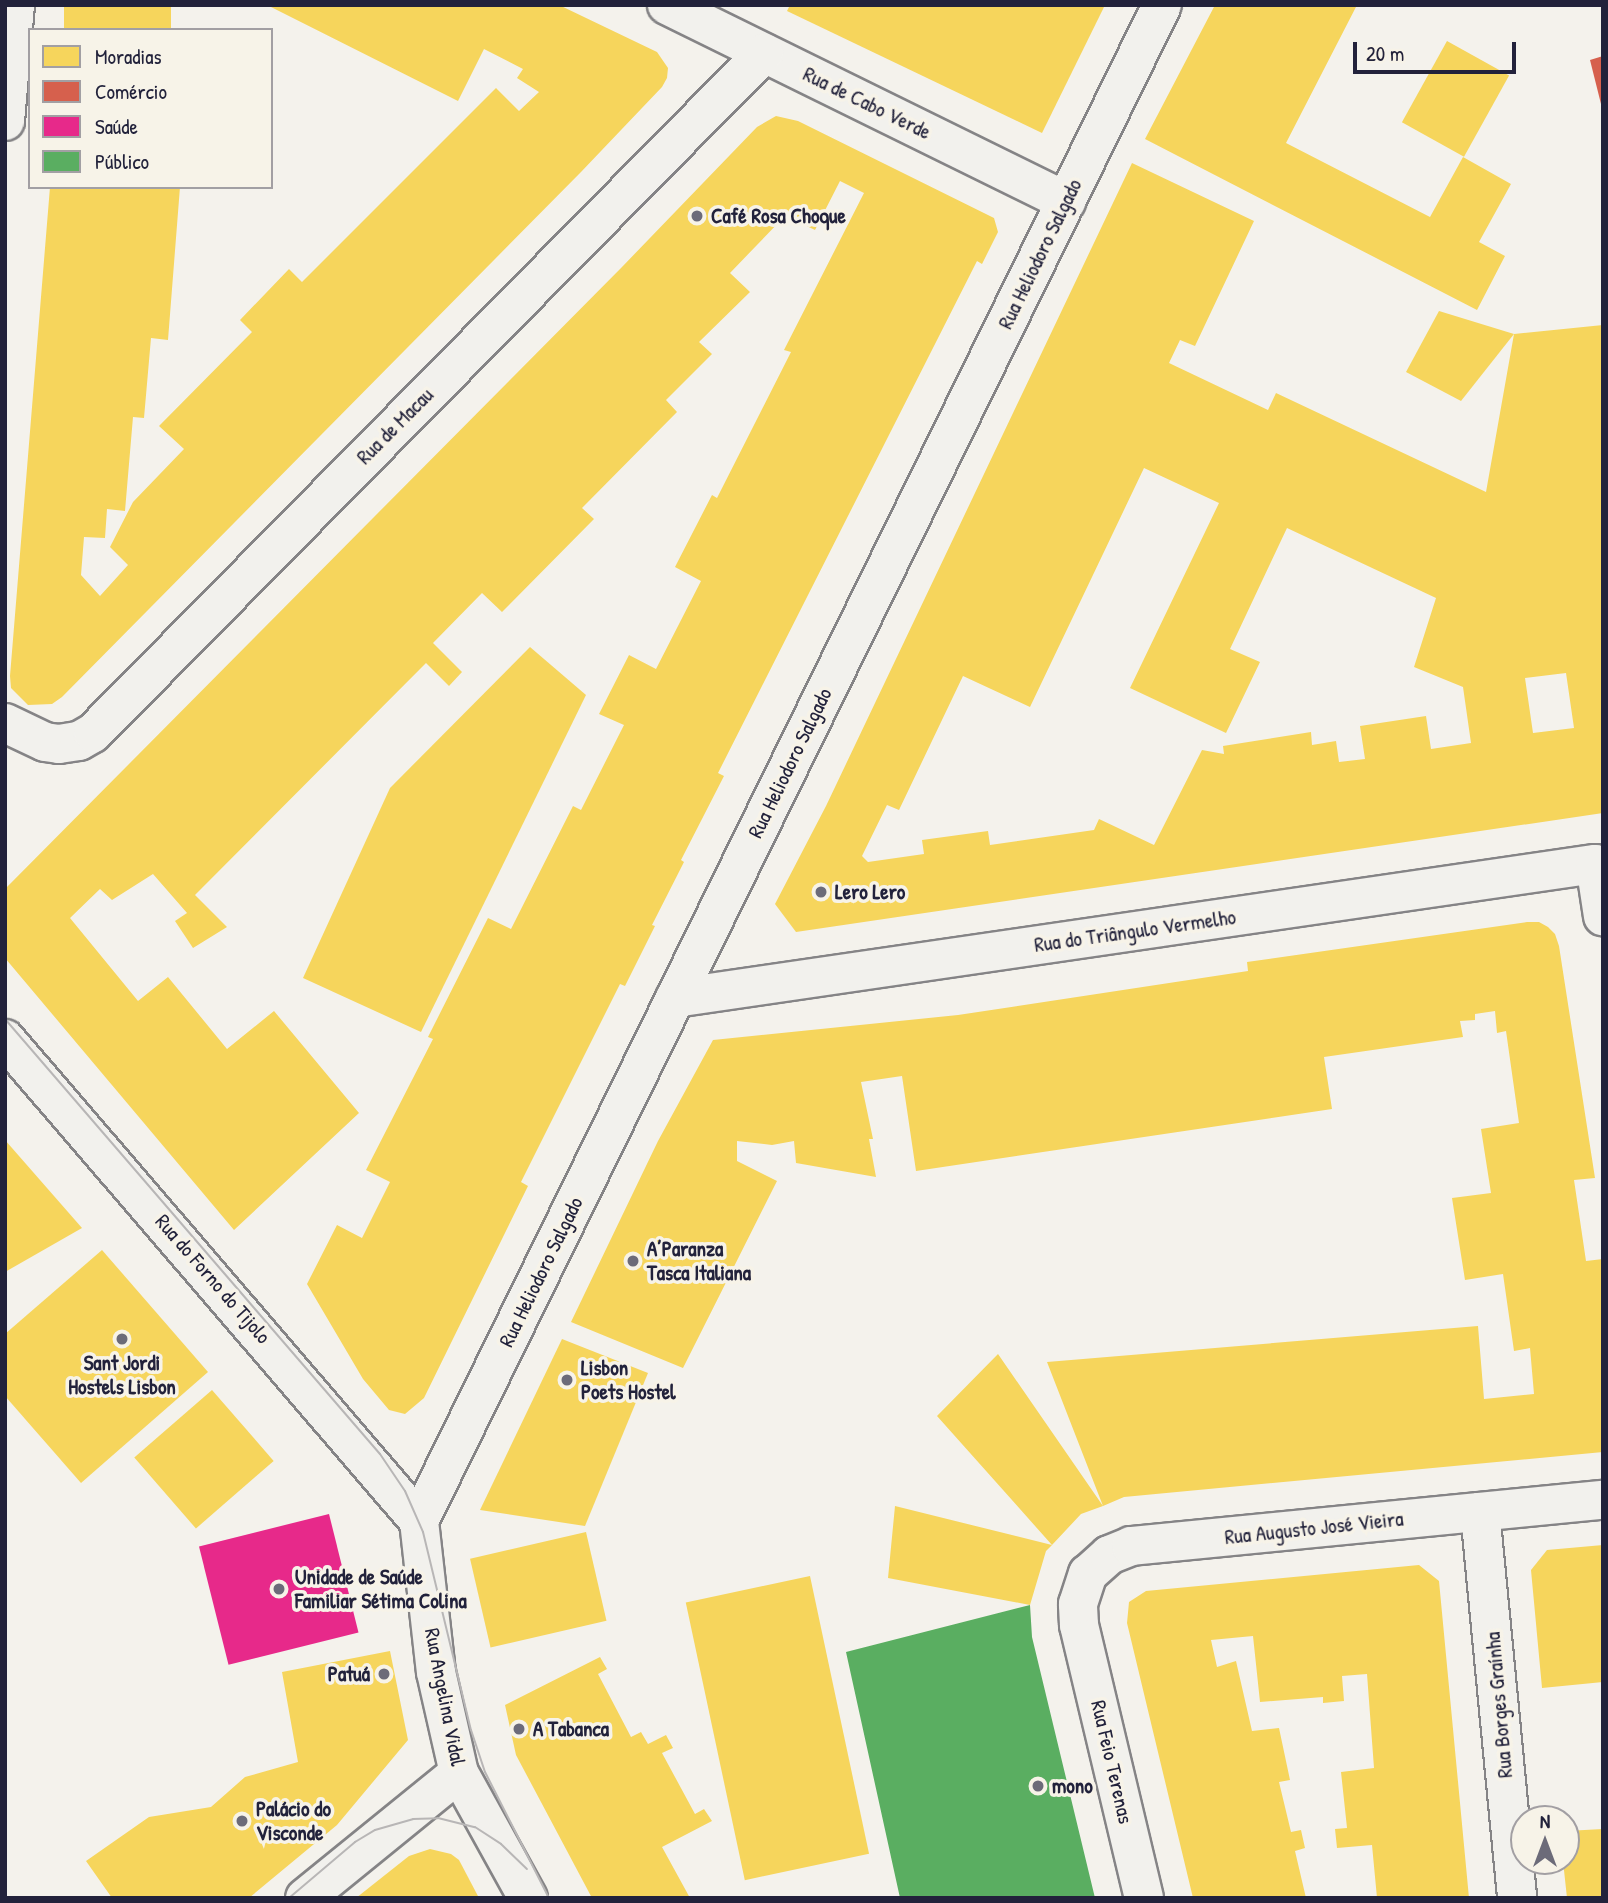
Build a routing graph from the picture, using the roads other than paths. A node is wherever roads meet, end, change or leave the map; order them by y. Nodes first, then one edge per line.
1 (15, 5) edge
2 (667, 5) edge
3 (1161, 5) edge
4 (764, 53) junction
5 (5, 121) edge
6 (1066, 201) junction
7 (5, 723) edge
8 (1603, 916) edge
9 (675, 998) junction
10 (5, 1039) edge
11 (1603, 1500) edge
12 (1480, 1512) junction
13 (419, 1521) junction
14 (1079, 1625) joint
15 (459, 1773) junction
16 (306, 1898) edge
17 (528, 1898) edge
18 (1144, 1898) edge
19 (1517, 1898) edge

1 - 5 street
2 - 4 street, Rua de Cabo Verde
3 - 6 street, Rua Heliodoro Salgado
4 - 6 street, Rua de Cabo Verde
4 - 7 street, Rua de Macau
6 - 9 street, Rua Heliodoro Salgado
8 - 9 street, Rua do Triângulo Vermelho
9 - 13 street, Rua Heliodoro Salgado
10 - 13 street, Rua do Forno do Tijolo
11 - 12 street, Rua Augusto José Vieira
12 - 14 street, Rua Augusto José Vieira
12 - 19 street, Rua Borges Graínha
13 - 15 street, Rua Angelina Vidal
14 - 18 street, Rua Feio Terenas
15 - 16 street
15 - 17 street, Rua Angelina Vidal

